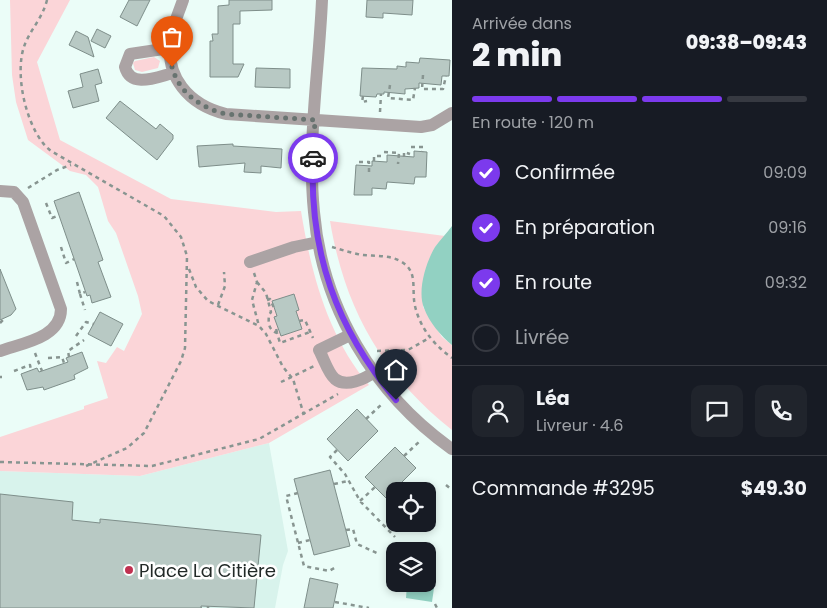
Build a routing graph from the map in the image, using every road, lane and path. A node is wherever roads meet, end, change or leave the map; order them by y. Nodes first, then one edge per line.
1 (46, 0) edge
2 (183, 0) edge
3 (322, 0) edge
4 (170, 48) junction
5 (173, 73) junction
6 (423, 75) dead end
7 (446, 76) dead end
8 (390, 85) dead end
9 (415, 88) dead end
10 (381, 94) dead end
11 (363, 96) dead end
12 (367, 101) dead end
13 (376, 102) dead end
14 (380, 103) junction
15 (452, 113) edge
16 (315, 120) junction
17 (379, 125) junction
18 (411, 147) dead end
19 (422, 152) dead end
20 (410, 154) dead end
21 (404, 158) dead end
22 (374, 161) dead end
23 (358, 162) dead end
24 (398, 164) dead end
25 (72, 165) junction
26 (369, 174) dead end
27 (26, 189) dead end
28 (0, 191) edge
29 (46, 203) dead end
30 (57, 216) dead end
31 (318, 242) junction
32 (61, 247) dead end
33 (333, 247) dead end
34 (74, 259) dead end
35 (250, 262) dead end
36 (188, 266) junction
37 (224, 272) dead end
38 (77, 282) dead end
39 (85, 292) dead end
40 (80, 294) junction
41 (267, 300) junction
42 (218, 305) junction
43 (274, 308) dead end
44 (86, 310) dead end
45 (5, 318) dead end
46 (299, 321) dead end
47 (0, 323) edge
48 (94, 324) dead end
49 (259, 326) junction
50 (278, 328) dead end
51 (310, 332) junction
52 (277, 333) junction
53 (350, 335) junction
54 (76, 336) dead end
55 (429, 338) junction
56 (313, 339) dead end
57 (30, 340) junction
58 (84, 340) dead end
59 (280, 342) junction
60 (272, 346) junction
61 (408, 350) junction
62 (0, 351) edge
63 (375, 351) dead end
64 (69, 357) dead end
65 (48, 358) dead end
66 (452, 358) edge
67 (64, 363) dead end
68 (312, 367) dead end
69 (31, 370) dead end
70 (14, 371) dead end
71 (42, 371) dead end
72 (374, 372) junction
73 (291, 377) junction
74 (397, 379) dead end
75 (281, 382) dead end
76 (340, 393) dead end
77 (385, 401) dead end
78 (304, 415) junction
79 (366, 419) dead end
80 (423, 439) dead end
81 (452, 449) edge
82 (337, 450) dead end
83 (404, 456) dead end
84 (0, 462) edge
85 (86, 466) junction
86 (348, 481) junction
87 (334, 484) dead end
88 (446, 485) dead end
89 (375, 487) dead end
90 (452, 490) edge
91 (298, 494) dead end
92 (360, 501) junction
93 (346, 530) dead end
94 (395, 537) dead end
95 (310, 540) dead end
96 (298, 544) junction
97 (379, 554) dead end
98 (336, 567) dead end
99 (335, 602) dead end
100 (434, 604) dead end
101 (369, 608) edge
102 (437, 608) edge

1 - 25 path
2 - 4 street
3 - 16 street
4 - 5 street
4 - 5 street
5 - 16 street
6 - 7 path
8 - 9 path
10 - 14 path
11 - 12 path
13 - 14 path
14 - 17 path
15 - 17 street
16 - 17 street
16 - 31 street
18 - 19 path
20 - 21 path
22 - 24 path
23 - 26 path
25 - 27 path
25 - 36 path
28 - 57 street
29 - 30 path
31 - 35 street
31 - 53 street
32 - 34 path
33 - 55 path
36 - 42 path
36 - 85 path
37 - 42 path
38 - 40 path
39 - 40 path
40 - 44 path
41 - 43 path
41 - 49 path
41 - 52 path
42 - 49 path
45 - 47 path
46 - 51 path
48 - 54 path
49 - 60 path
50 - 52 path
51 - 56 path
51 - 59 path
52 - 59 path
53 - 72 street
53 - 72 street
55 - 61 path
55 - 66 path
57 - 62 street
57 - 71 path
58 - 64 path
59 - 60 path
60 - 73 path
61 - 63 path
61 - 74 path
65 - 67 path
68 - 73 path
69 - 70 path
72 - 81 street
73 - 75 path
73 - 78 path
76 - 78 path
77 - 79 path
78 - 85 path
80 - 83 path
82 - 86 path
84 - 85 path
86 - 87 path
86 - 92 path
88 - 90 path
89 - 92 path
91 - 96 path
92 - 94 path
93 - 97 path
95 - 96 path
96 - 98 path
99 - 101 path
100 - 102 path

